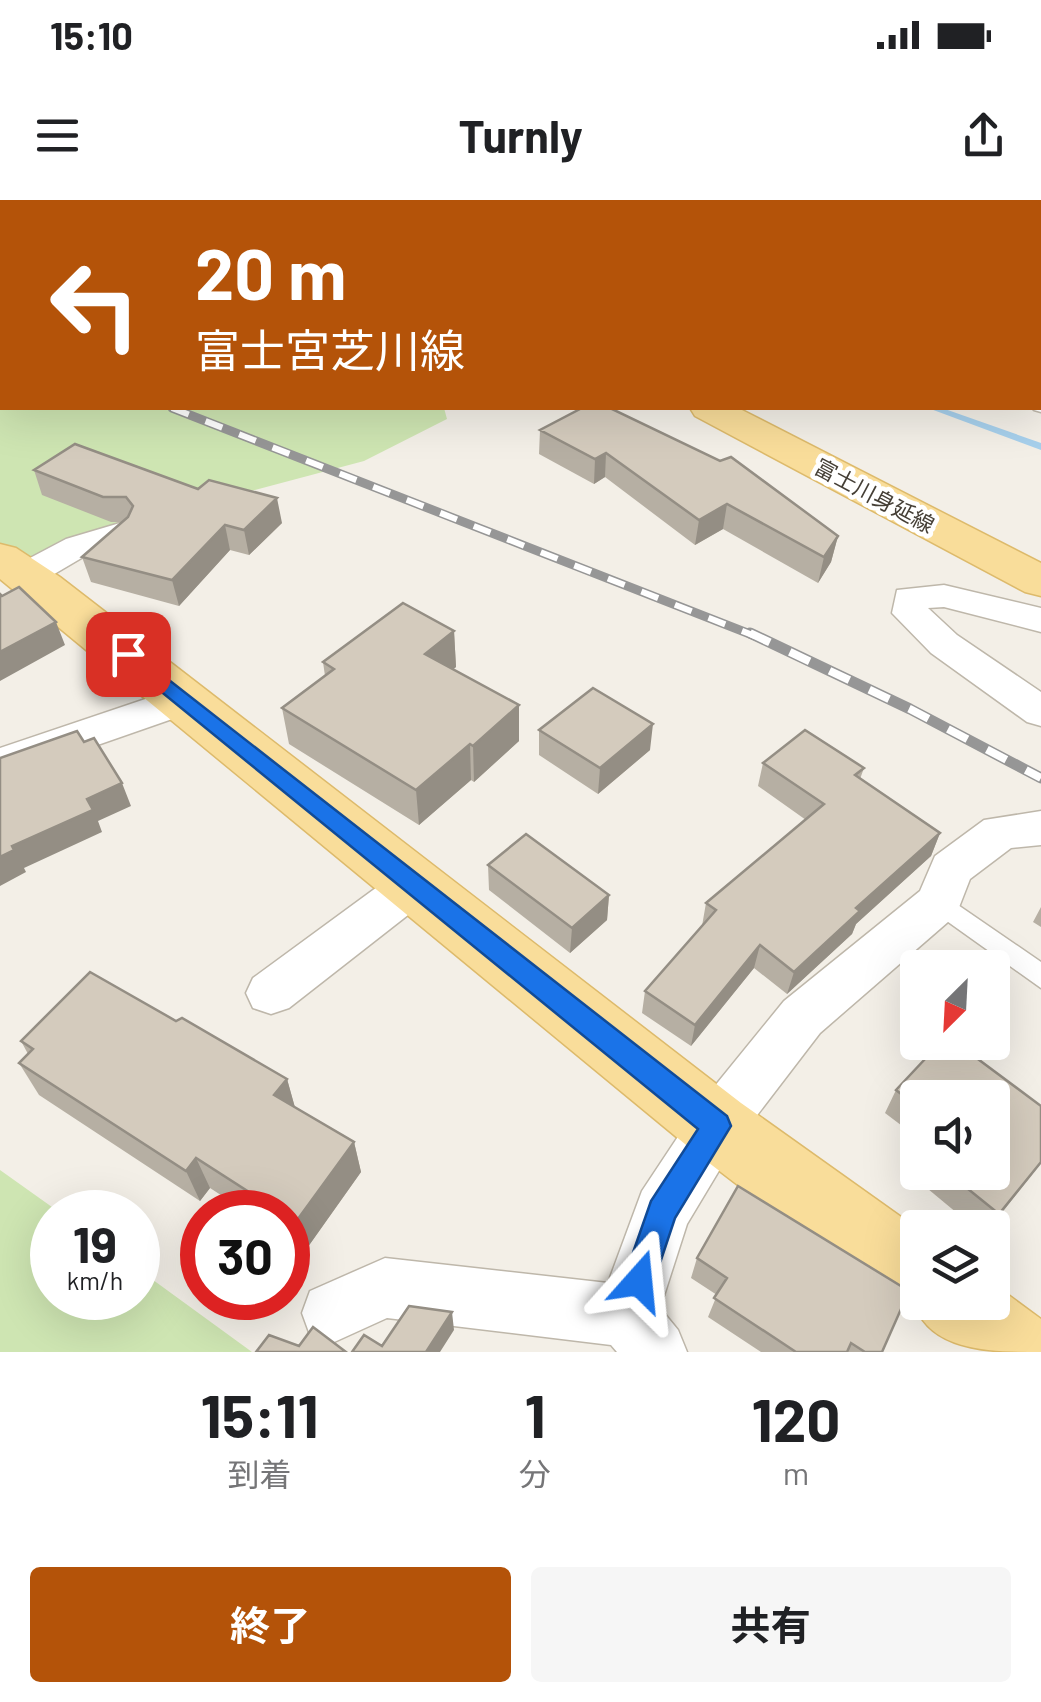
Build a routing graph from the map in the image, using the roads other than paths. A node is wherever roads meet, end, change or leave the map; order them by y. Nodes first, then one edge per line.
1 (713, 410) edge
2 (120, 533) edge
3 (13, 567) edge
4 (1041, 582) edge
5 (1041, 620) edge
6 (184, 700) junction
7 (1041, 712) edge
8 (0, 764) edge
9 (1041, 828) edge
10 (416, 884) junction
11 (939, 902) junction
12 (1041, 977) edge
13 (272, 993) dead end
14 (716, 1126) junction
15 (900, 1263) edge
16 (332, 1312) dead end
17 (977, 1320) edge
18 (642, 1334) edge
19 (1019, 1352) edge

1 - 4 main road, 富士川身延線
2 - 3 street
3 - 6 main road
5 - 7 street
6 - 8 street
6 - 10 main road
9 - 11 street
10 - 13 street
10 - 14 main road
11 - 12 lane
11 - 14 street
14 - 15 main road
14 - 18 street
16 - 18 street
17 - 19 main road

